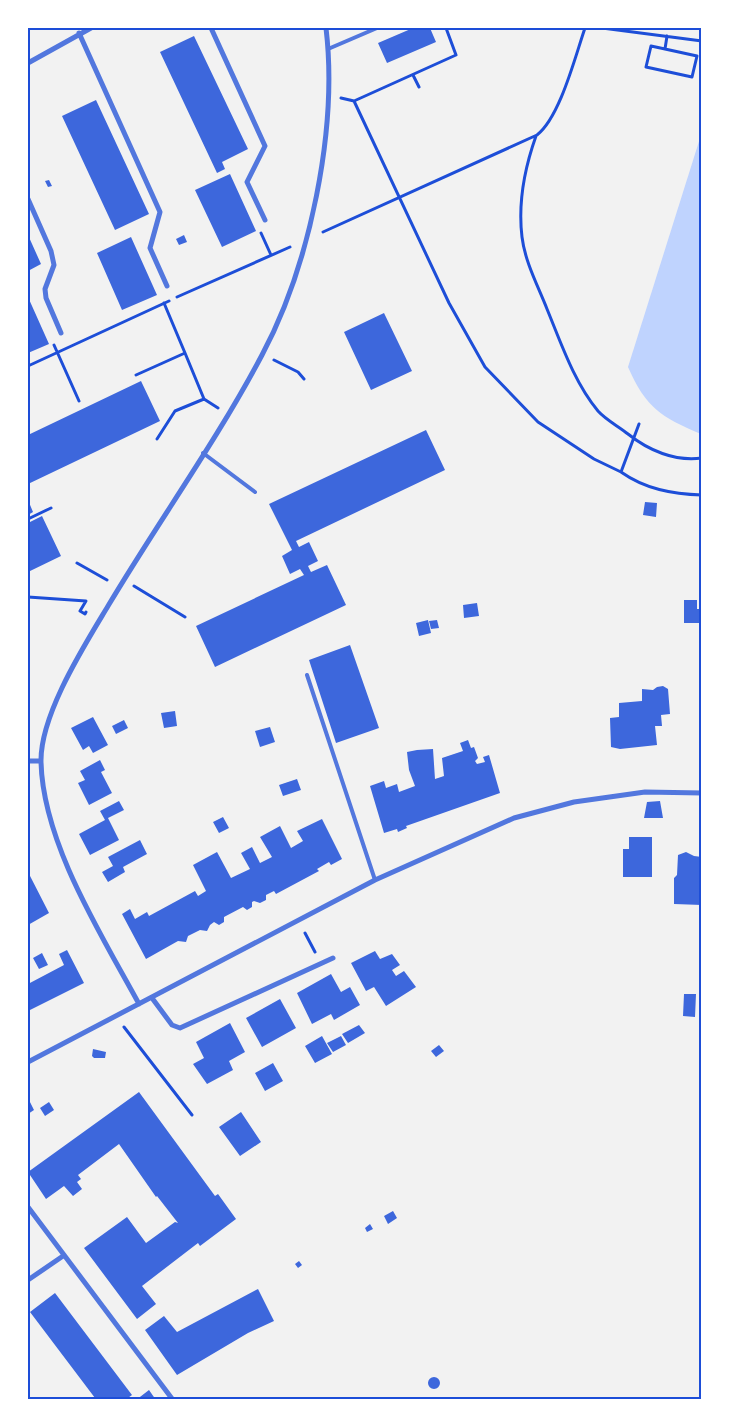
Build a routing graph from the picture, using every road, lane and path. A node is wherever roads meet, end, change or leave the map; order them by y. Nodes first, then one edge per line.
1 (91, 28) edge
2 (211, 28) edge
3 (326, 28) edge
4 (377, 28) edge
5 (446, 28) edge
6 (585, 28) edge
7 (602, 28) edge
8 (79, 33) junction
9 (667, 36) junction
10 (702, 41) edge
11 (328, 49) junction
12 (664, 49) junction
13 (28, 63) edge
14 (413, 74) junction
15 (419, 87) dead end
16 (328, 95) junction
17 (354, 101) junction
18 (536, 135) junction
19 (399, 196) junction
20 (28, 199) edge
21 (265, 220) joint
22 (305, 241) junction
23 (271, 255) junction
24 (167, 286) joint
25 (164, 303) junction
26 (61, 333) joint
27 (57, 352) junction
28 (185, 353) junction
29 (263, 354) junction
30 (28, 366) edge
31 (136, 375) dead end
32 (304, 379) dead end
33 (79, 401) dead end
34 (639, 424) dead end
35 (634, 438) junction
36 (157, 439) dead end
37 (203, 453) junction
38 (702, 458) edge
39 (621, 472) junction
40 (255, 492) dead end
41 (702, 495) edge
42 (51, 508) dead end
43 (28, 519) edge
44 (77, 563) dead end
45 (108, 580) junction
46 (123, 580) junction
47 (103, 587) dead end
48 (28, 597) edge
49 (90, 607) dead end
50 (185, 616) dead end
51 (307, 675) dead end
52 (28, 761) edge
53 (41, 761) junction
54 (702, 793) edge
55 (375, 880) junction
56 (298, 920) junction
57 (333, 958) dead end
58 (321, 963) junction
59 (152, 998) junction
60 (139, 1004) junction
61 (115, 1014) junction
62 (28, 1062) edge
63 (192, 1115) dead end
64 (28, 1207) edge
65 (63, 1256) junction
66 (28, 1280) edge
67 (173, 1400) edge

1 - 8 street
2 - 21 street
3 - 11 street
4 - 11 lane
5 - 14 path
6 - 18 path
7 - 9 path
8 - 13 street
8 - 24 street
9 - 10 path
9 - 12 path
11 - 16 street
12 - 12 path
14 - 15 path
14 - 17 path
16 - 17 path
16 - 22 street
17 - 19 path
18 - 19 path
18 - 35 path
19 - 22 path
19 - 39 path
20 - 26 street
21 - 23 path
22 - 23 path
22 - 29 street
23 - 25 path
24 - 25 path
25 - 27 path
25 - 28 path
26 - 27 path
27 - 30 path
27 - 33 path
28 - 31 path
28 - 36 path
29 - 32 path
29 - 37 street
34 - 35 path
35 - 38 path
35 - 39 path
37 - 40 lane
37 - 46 street
39 - 41 path
42 - 43 path
44 - 45 path
45 - 46 path
45 - 47 path
46 - 50 path
46 - 53 street
48 - 49 path
51 - 55 lane
52 - 53 street
53 - 60 street
54 - 55 street
55 - 56 street
56 - 58 path
56 - 59 street
57 - 58 street
58 - 59 street
59 - 60 street
60 - 61 street
61 - 62 street
61 - 63 path
64 - 65 street
65 - 66 street
65 - 67 street

